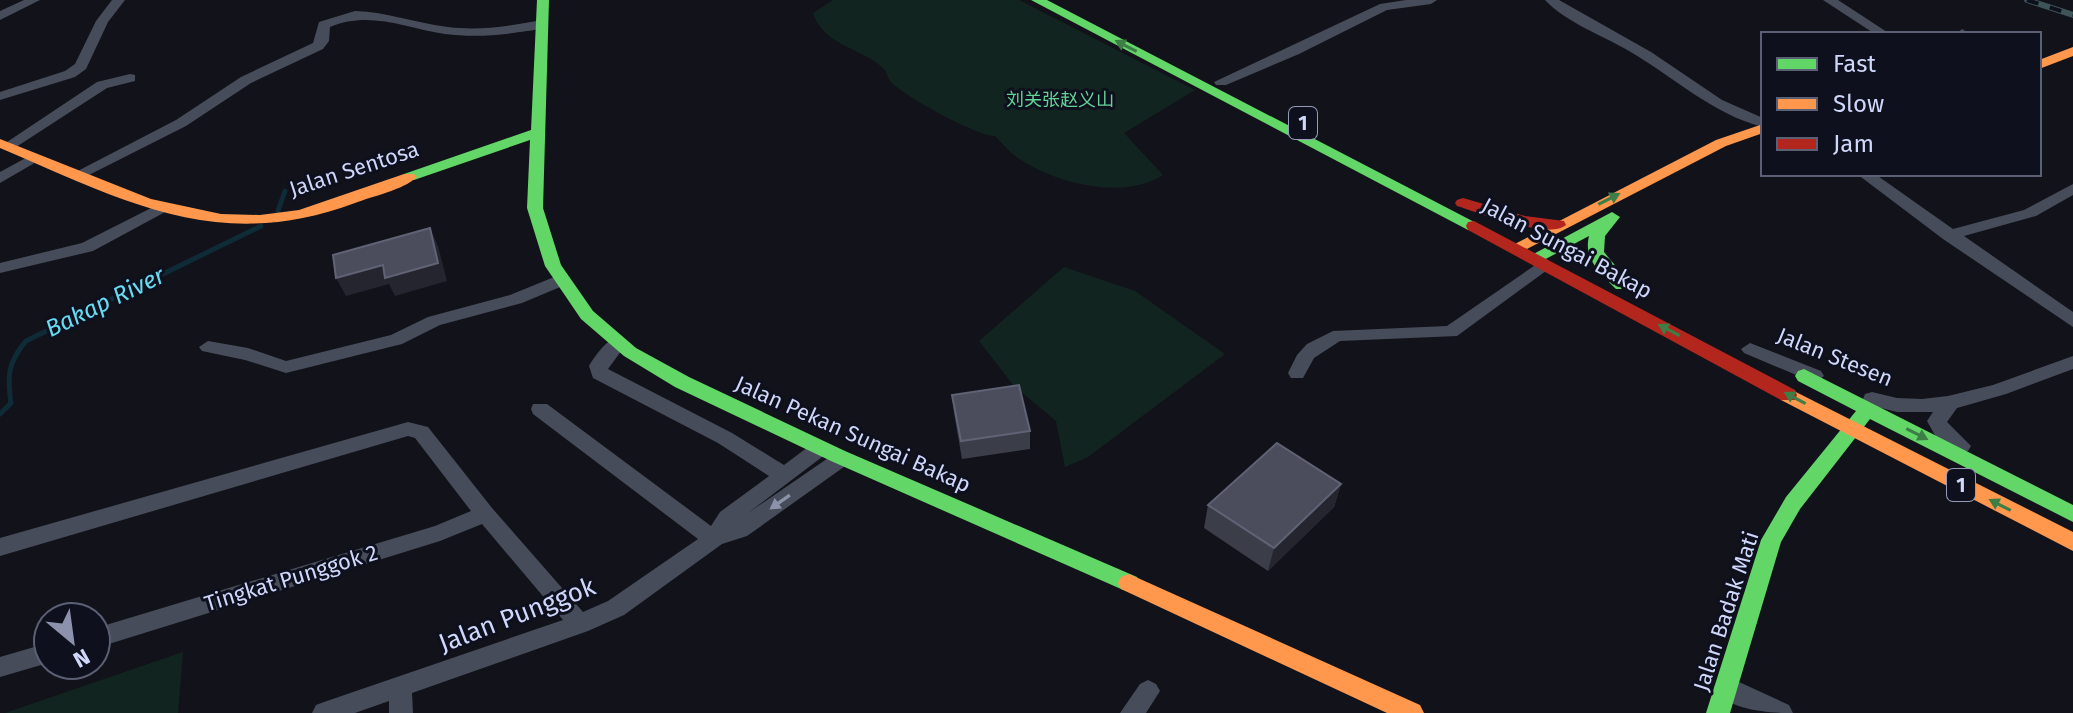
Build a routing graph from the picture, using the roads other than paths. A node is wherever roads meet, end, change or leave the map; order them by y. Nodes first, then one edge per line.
1 (34, 0) edge
2 (119, 0) edge
3 (543, 0) edge
4 (1037, 0) edge
5 (1431, 0) edge
6 (1551, 0) edge
7 (1829, 0) edge
8 (1102, 12) dead end
9 (0, 16) edge
10 (542, 24) junction
11 (1881, 32) edge
12 (2073, 51) edge
13 (2041, 64) edge
14 (130, 78) dead end
15 (1221, 82) junction
16 (0, 96) edge
17 (1757, 129) edge
18 (539, 132) junction
19 (4, 145) edge
20 (33, 158) junction
21 (78, 175) junction
22 (1868, 176) edge
23 (0, 178) edge
24 (2073, 189) edge
25 (1459, 202) junction
26 (161, 208) junction
27 (1612, 217) junction
28 (1558, 225) junction
29 (1949, 235) junction
30 (1523, 243) junction
31 (1543, 257) junction
32 (0, 268) edge
33 (559, 281) junction
34 (2073, 321) edge
35 (618, 343) junction
36 (1743, 345) joint
37 (208, 347) dead end
38 (2073, 362) edge
39 (1297, 373) dead end
40 (1950, 404) junction
41 (540, 409) dead end
42 (1868, 409) junction
43 (751, 416) junction
44 (1853, 429) junction
45 (725, 438) junction
46 (819, 449) junction
47 (841, 459) junction
48 (1994, 473) junction
49 (784, 475) junction
50 (485, 514) junction
51 (2073, 514) edge
52 (715, 539) junction
53 (2073, 542) edge
54 (0, 547) edge
55 (580, 624) junction
56 (112, 633) edge
57 (32, 658) edge
58 (0, 667) edge
59 (1726, 687) junction
60 (400, 688) junction
61 (1148, 691) dead end
62 (324, 713) edge
63 (401, 713) edge
64 (1132, 713) edge
65 (1412, 713) edge
66 (1718, 713) edge
67 (1781, 713) edge

1 - 9 street
2 - 16 street
3 - 10 main road, Jalan Pekan Sungai Bakap
30 -> 4 main road, Jalan Sungai Bakap / 1
5 - 15 street
6 - 17 street
7 - 11 street
8 - 15 main road, Jalan Sungai Bakap / 1
10 - 18 main road, Jalan Pekan Sungai Bakap
10 - 21 street
12 - 13 main road
14 - 19 street
15 - 25 main road, Jalan Sungai Bakap / 1
17 - 27 main road
28 -> 17 main road
18 - 26 main road, Jalan Sentosa
18 - 33 main road, Jalan Pekan Sungai Bakap
19 - 20 main road, Jalan Sentosa
20 - 21 main road, Jalan Sentosa
20 - 23 street
21 - 26 main road, Jalan Sentosa
22 - 29 street
24 - 29 street
25 - 28 main road
25 - 30 main road, Jalan Sungai Bakap / 1
26 - 32 street
27 - 31 main road
27 - 31 main road, Jalan Sungai Bakap / 1
28 - 30 main road
29 - 34 street
30 - 31 main road, Jalan Sungai Bakap / 1
31 - 39 street
44 -> 31 main road, Jalan Sungai Bakap / 1
33 - 35 main road, Jalan Pekan Sungai Bakap
33 - 37 street
35 - 43 main road, Jalan Pekan Sungai Bakap
35 - 45 street
36 - 40 street, Jalan Stesen
36 - 42 main road, 1
38 - 40 street, Jalan Stesen
40 - 48 street
41 - 52 street
42 - 44 main road, Jalan Badak Mati
42 -> 48 main road, 1
43 - 45 street
43 - 46 main road, Jalan Pekan Sungai Bakap
53 -> 44 main road, Jalan Sungai Bakap / 1
44 - 59 main road, Jalan Badak Mati
45 - 49 street
46 - 47 main road, Jalan Pekan Sungai Bakap
46 - 49 street, Jalan Punggok
47 -> 52 street, Jalan Punggok
47 - 65 main road, Jalan Pekan Sungai Bakap
48 - 51 main road, 1
49 - 52 street, Jalan Punggok
50 - 54 street
50 - 55 street
50 - 56 street, Tingkat Punggok 2
52 - 55 street, Jalan Punggok
55 - 60 street, Jalan Punggok
57 - 58 street
59 - 66 main road, Jalan Badak Mati
59 - 67 street
60 - 62 street, Jalan Punggok
60 - 63 street
61 - 64 street

